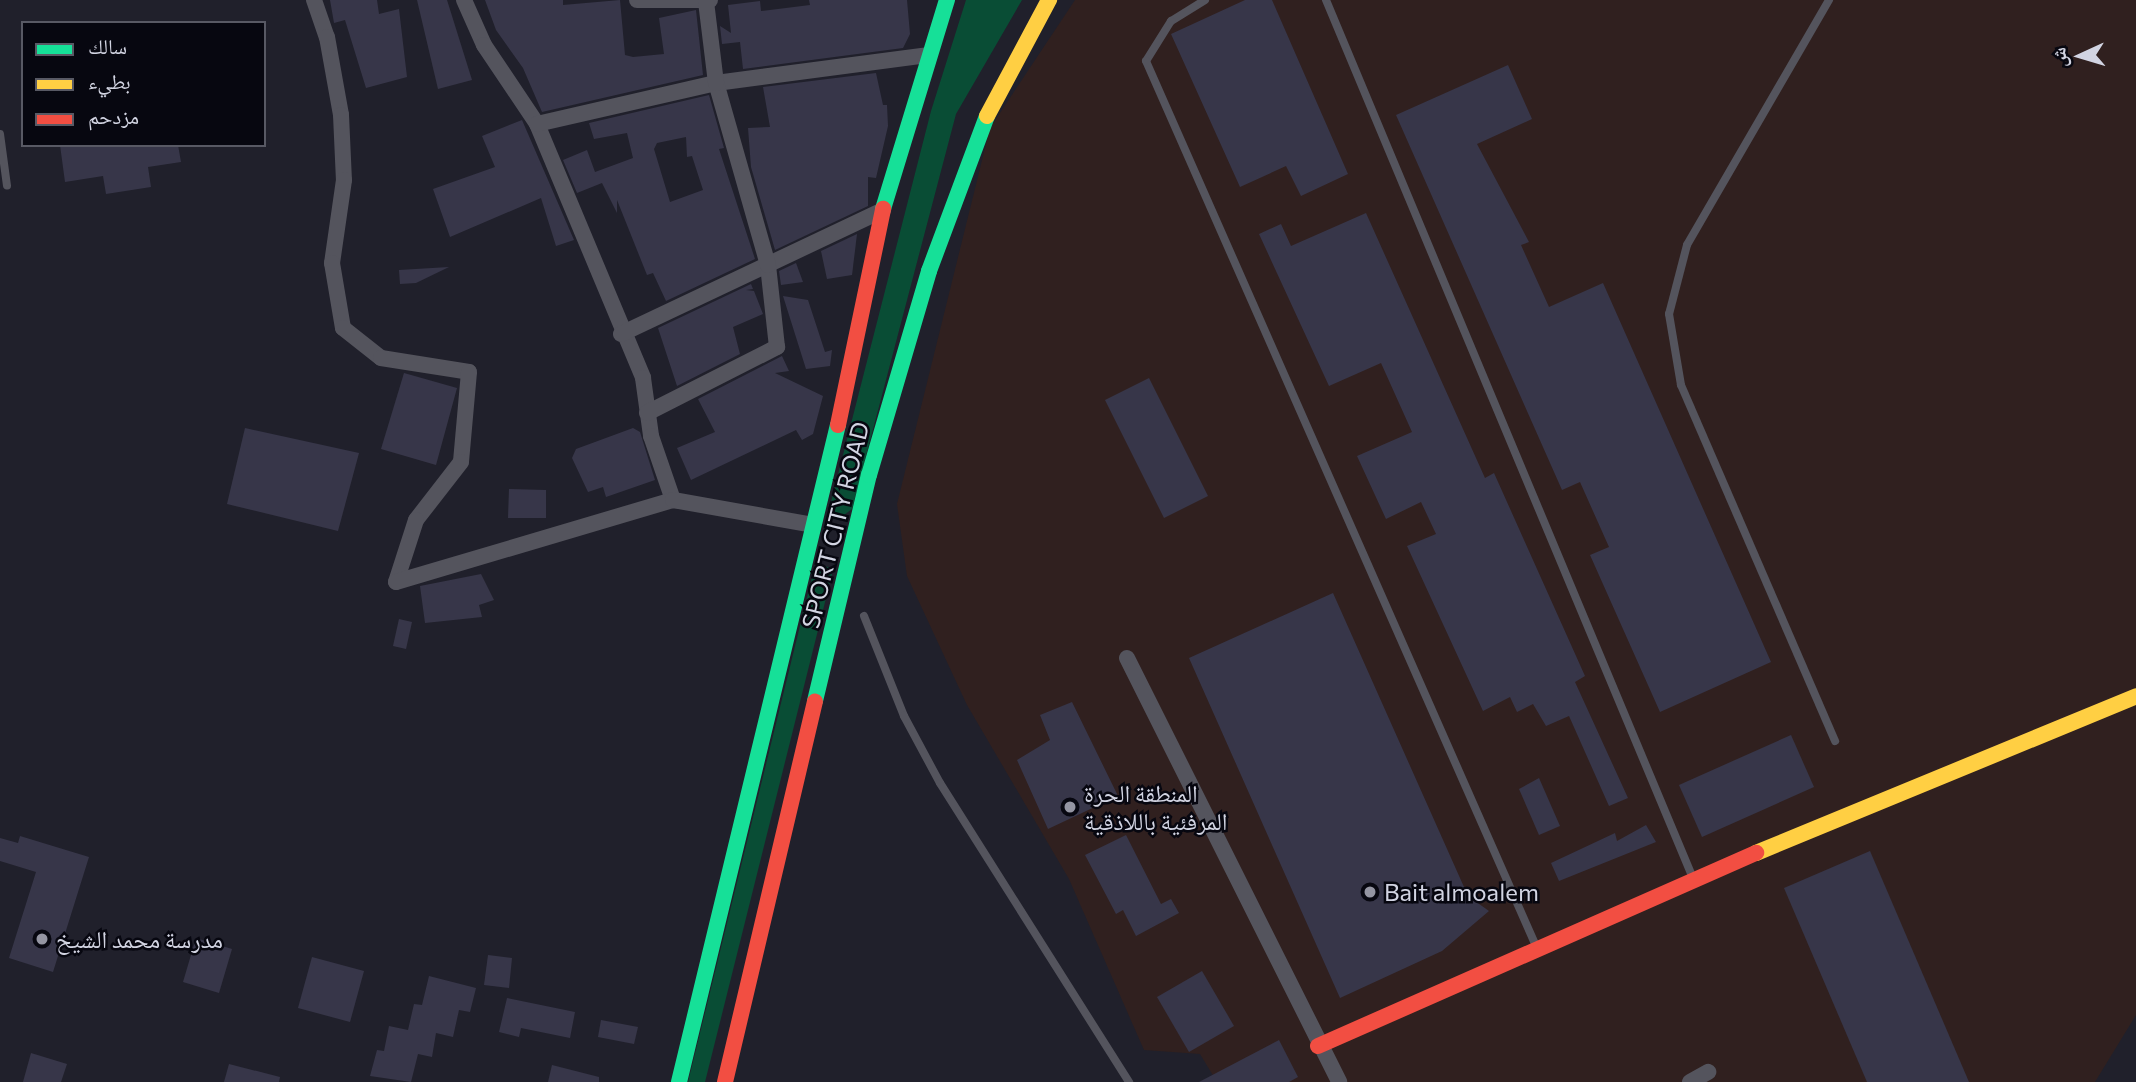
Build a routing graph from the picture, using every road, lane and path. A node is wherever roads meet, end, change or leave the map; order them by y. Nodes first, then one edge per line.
1 (314, 0) edge
2 (464, 0) edge
3 (637, 0) edge
4 (708, 0) edge
5 (947, 0) edge
6 (1049, 0) edge
7 (1205, 0) edge
8 (1326, 0) edge
9 (1829, 0) edge
10 (929, 55) junction
11 (716, 83) junction
12 (537, 124) junction
13 (0, 134) edge
14 (7, 186) dead end
15 (883, 210) junction
16 (768, 265) junction
17 (621, 334) junction
18 (647, 412) junction
19 (673, 500) junction
20 (813, 525) junction
21 (864, 616) dead end
22 (1127, 658) dead end
23 (2136, 696) edge
24 (1835, 741) dead end
25 (1693, 879) junction
26 (1537, 949) junction
27 (1318, 1046) junction
28 (1707, 1072) dead end
29 (680, 1082) edge
30 (724, 1082) edge
31 (1129, 1082) edge
32 (1339, 1082) edge
33 (1690, 1082) edge

1 - 19 street
2 - 12 street
3 - 4 street
4 - 11 street
5 - 10 main road, SPORT CITY ROAD
6 - 30 main road, SPORT CITY ROAD
7 - 26 lane
8 - 25 lane
9 - 24 lane
10 - 11 street
10 - 15 main road, SPORT CITY ROAD
11 - 12 street
11 - 16 street
12 - 17 street
13 - 14 lane
15 - 16 street
15 - 20 main road, SPORT CITY ROAD
16 - 17 street
16 - 18 street
17 - 18 street
18 - 19 street
19 - 20 street
20 - 29 main road, SPORT CITY ROAD
21 - 31 lane
22 - 27 street
23 - 25 main road
25 - 26 main road
26 - 27 main road
27 - 32 street
28 - 33 street

